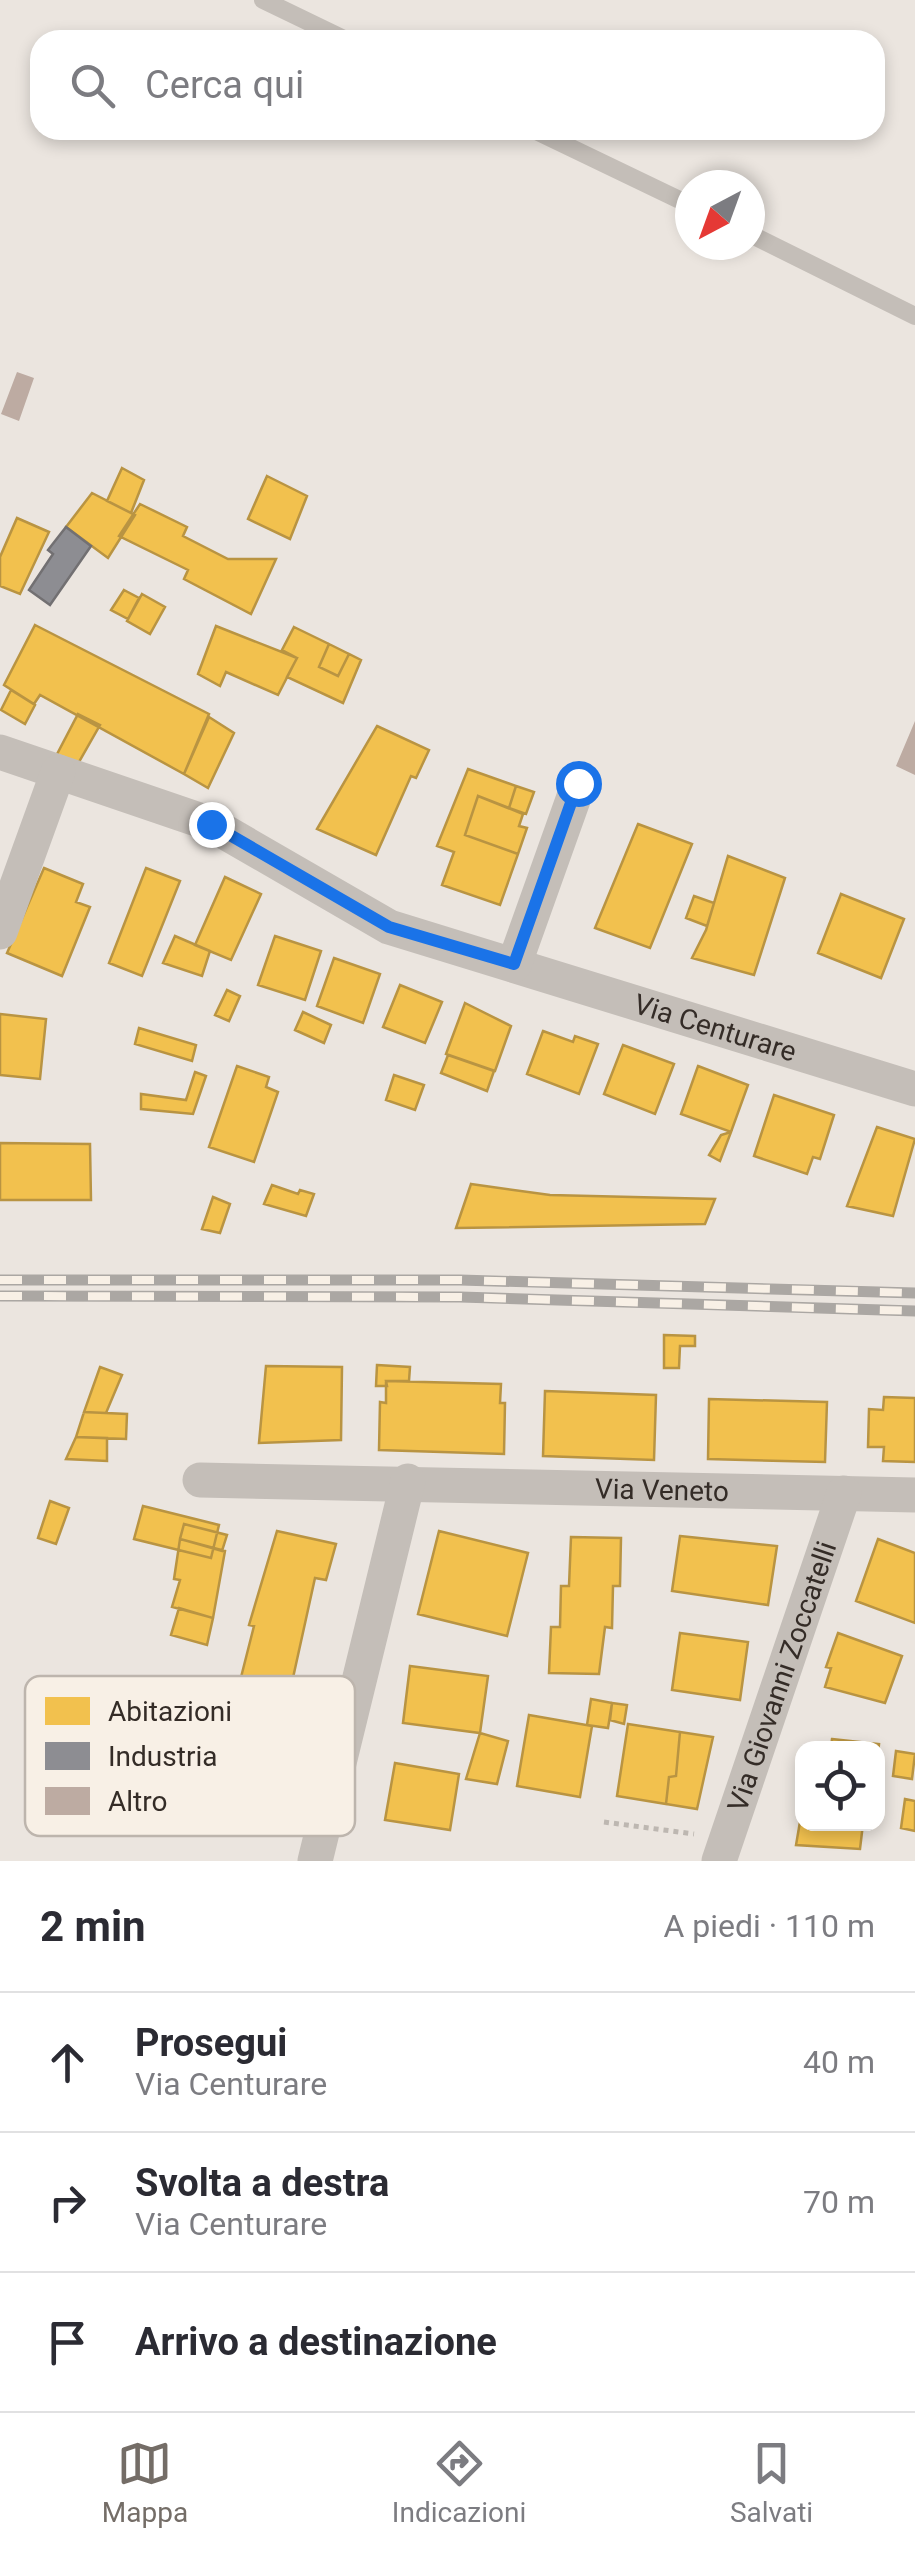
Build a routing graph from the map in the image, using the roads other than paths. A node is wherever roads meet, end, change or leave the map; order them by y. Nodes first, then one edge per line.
1 (262, 0) edge
2 (325, 30) edge
3 (555, 140) edge
4 (675, 198) edge
5 (765, 241) edge
6 (915, 316) edge
7 (0, 752) edge
8 (58, 772) junction
9 (578, 783) dead end
10 (0, 932) edge
11 (514, 964) junction
12 (915, 1089) edge
13 (200, 1480) dead end
14 (408, 1482) junction
15 (844, 1493) junction
16 (915, 1495) edge
17 (355, 1698) edge
18 (321, 1836) edge
19 (725, 1855) edge
20 (315, 1861) edge

1 - 2 lane
3 - 4 lane
5 - 6 lane
7 - 8 street, Via Centurare
8 - 10 street
8 - 11 street, Via Centurare
9 - 11 street
11 - 12 street, Via Centurare
13 - 14 street, Via Veneto
14 - 15 street, Via Veneto
14 - 17 street
15 - 16 street, Via Veneto
15 - 19 street, Via Giovanni Zoccatelli
18 - 20 street

